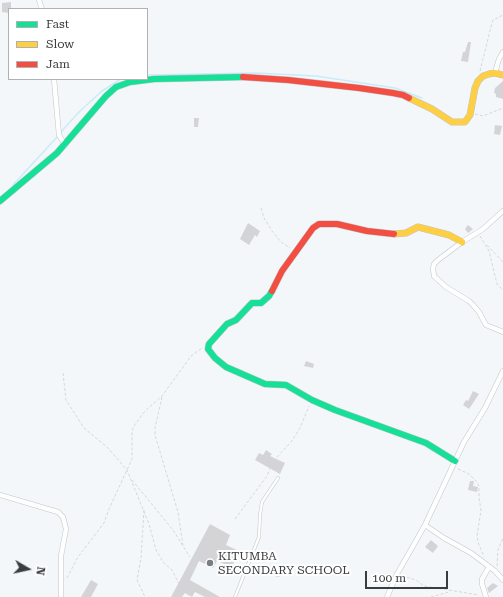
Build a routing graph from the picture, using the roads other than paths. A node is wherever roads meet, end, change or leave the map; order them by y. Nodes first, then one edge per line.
1 (503, 52) edge
2 (495, 73) junction
3 (503, 75) edge
4 (54, 80) edge
5 (146, 80) edge
6 (148, 80) edge
7 (65, 145) junction
8 (0, 201) edge
9 (503, 211) edge
10 (462, 242) junction
11 (503, 332) edge
12 (503, 371) edge
13 (453, 463) junction
14 (278, 478) dead end
15 (0, 495) edge
16 (425, 525) junction
17 (489, 567) junction
18 (503, 580) edge
19 (61, 597) edge
20 (235, 597) edge
21 (387, 597) edge
22 (486, 597) edge

1 - 2 street
2 - 3 street
2 - 6 street
4 - 7 street
5 - 7 street
7 - 8 street
9 - 10 street
10 - 11 street
10 - 13 street
12 - 13 street
13 - 16 street
14 - 20 lane
15 - 19 street
16 - 17 street
16 - 21 street
17 - 18 street
17 - 22 street

